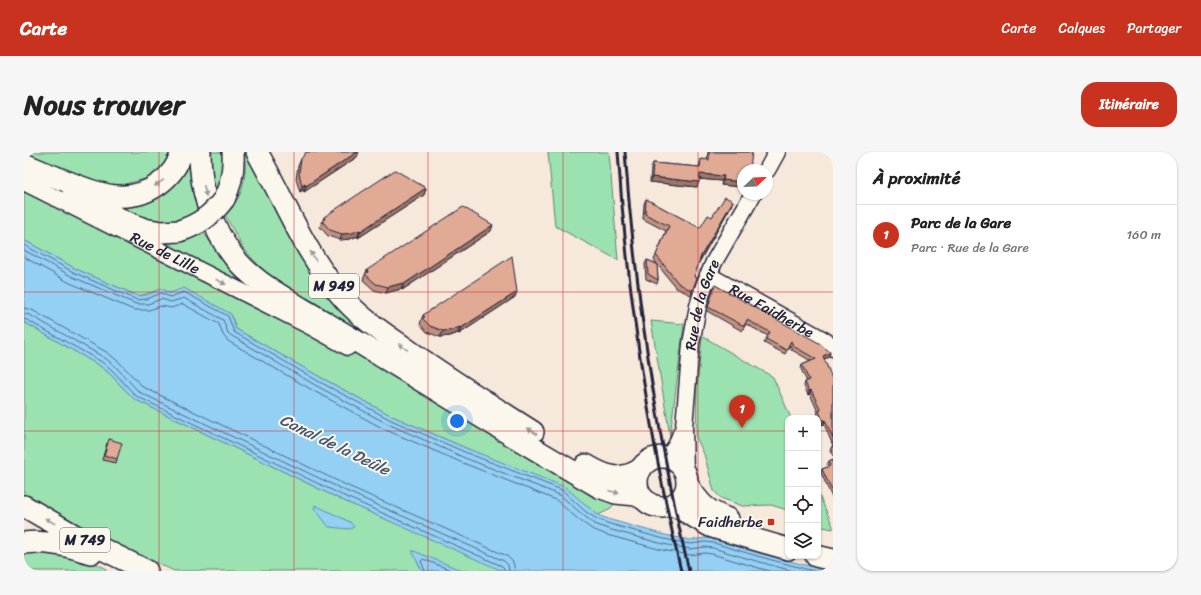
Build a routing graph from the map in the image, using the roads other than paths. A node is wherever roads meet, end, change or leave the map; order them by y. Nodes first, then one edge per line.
1 (182, 152) edge
2 (200, 152) edge
3 (233, 152) edge
4 (257, 152) edge
5 (777, 152) edge
6 (24, 164) edge
7 (770, 164) edge
8 (24, 174) edge
9 (24, 182) edge
10 (750, 200) edge
11 (708, 276) junction
12 (833, 348) edge
13 (482, 418) junction
14 (684, 426) junction
15 (667, 458) junction
16 (641, 469) junction
17 (686, 479) junction
18 (644, 499) junction
19 (672, 505) junction
20 (24, 506) edge
21 (785, 537) edge
22 (24, 543) edge
23 (821, 547) edge
24 (785, 548) edge
25 (833, 550) edge
26 (821, 557) edge
27 (833, 560) edge
28 (132, 571) edge
29 (147, 571) edge

1 -> 6 main road
2 -> 13 main road
3 - 8 main road, bridge
16 -> 4 main road, M 949
5 - 7 street
9 -> 13 street, Rue de Lille
10 - 11 street, Rue de la Gare
11 - 12 street, Rue Faidherbe
11 - 14 street, Rue de la Gare
13 -> 18 main road
14 - 15 street, Rue de la Gare
14 - 17 street, Rue de la Gare
15 - 16 main road
15 - 17 main road
16 - 18 main road
17 - 19 main road
17 - 21 main road
18 - 19 main road
19 - 24 main road
29 -> 20 main road, M 749
22 - 28 main road
23 - 25 main road
26 - 27 main road

